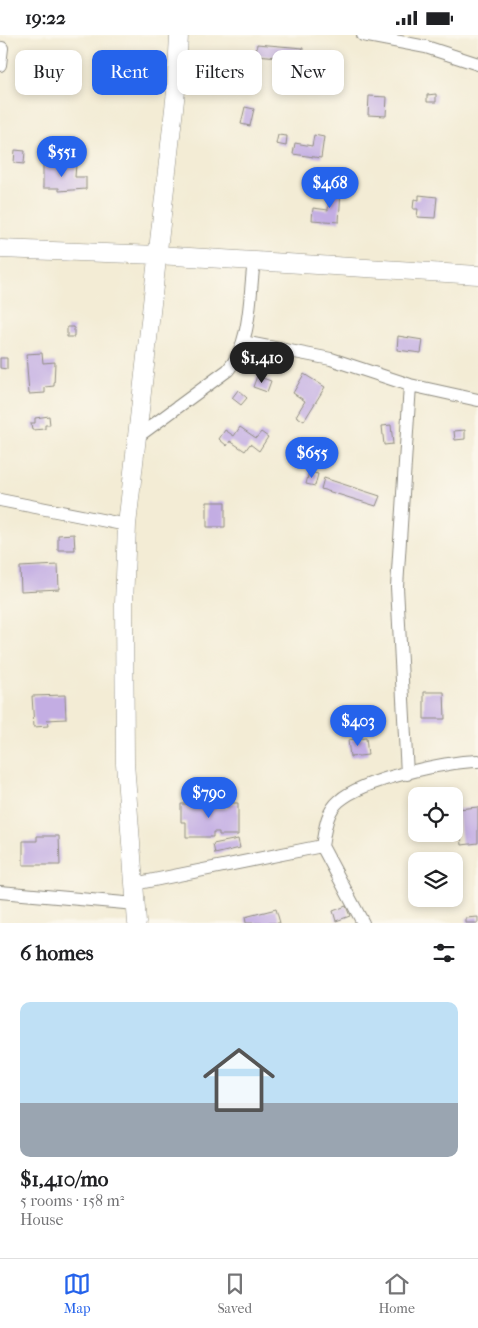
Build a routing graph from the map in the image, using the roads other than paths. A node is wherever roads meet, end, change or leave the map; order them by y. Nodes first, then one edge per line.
1 (179, 35) edge
2 (363, 35) edge
3 (2, 49) dead end
4 (478, 64) edge
5 (0, 65) edge
6 (0, 249) edge
7 (158, 255) junction
8 (254, 261) junction
9 (478, 275) edge
10 (243, 342) junction
11 (410, 385) junction
12 (478, 400) edge
13 (137, 437) junction
14 (0, 500) edge
15 (127, 525) junction
16 (478, 761) edge
17 (407, 774) junction
18 (322, 846) junction
19 (134, 884) junction
20 (0, 892) edge
21 (136, 905) junction
22 (137, 923) edge
23 (363, 923) edge

1 - 7 street
2 - 4 street
3 - 5 street
6 - 7 street
7 - 8 street
7 - 13 street
8 - 9 street
8 - 10 street
10 - 11 street
10 - 13 street
11 - 12 street
11 - 17 street
13 - 15 street
14 - 15 street
15 - 19 street
16 - 17 street
17 - 18 street
18 - 19 street
18 - 23 street
19 - 21 street
20 - 21 street
21 - 22 street

